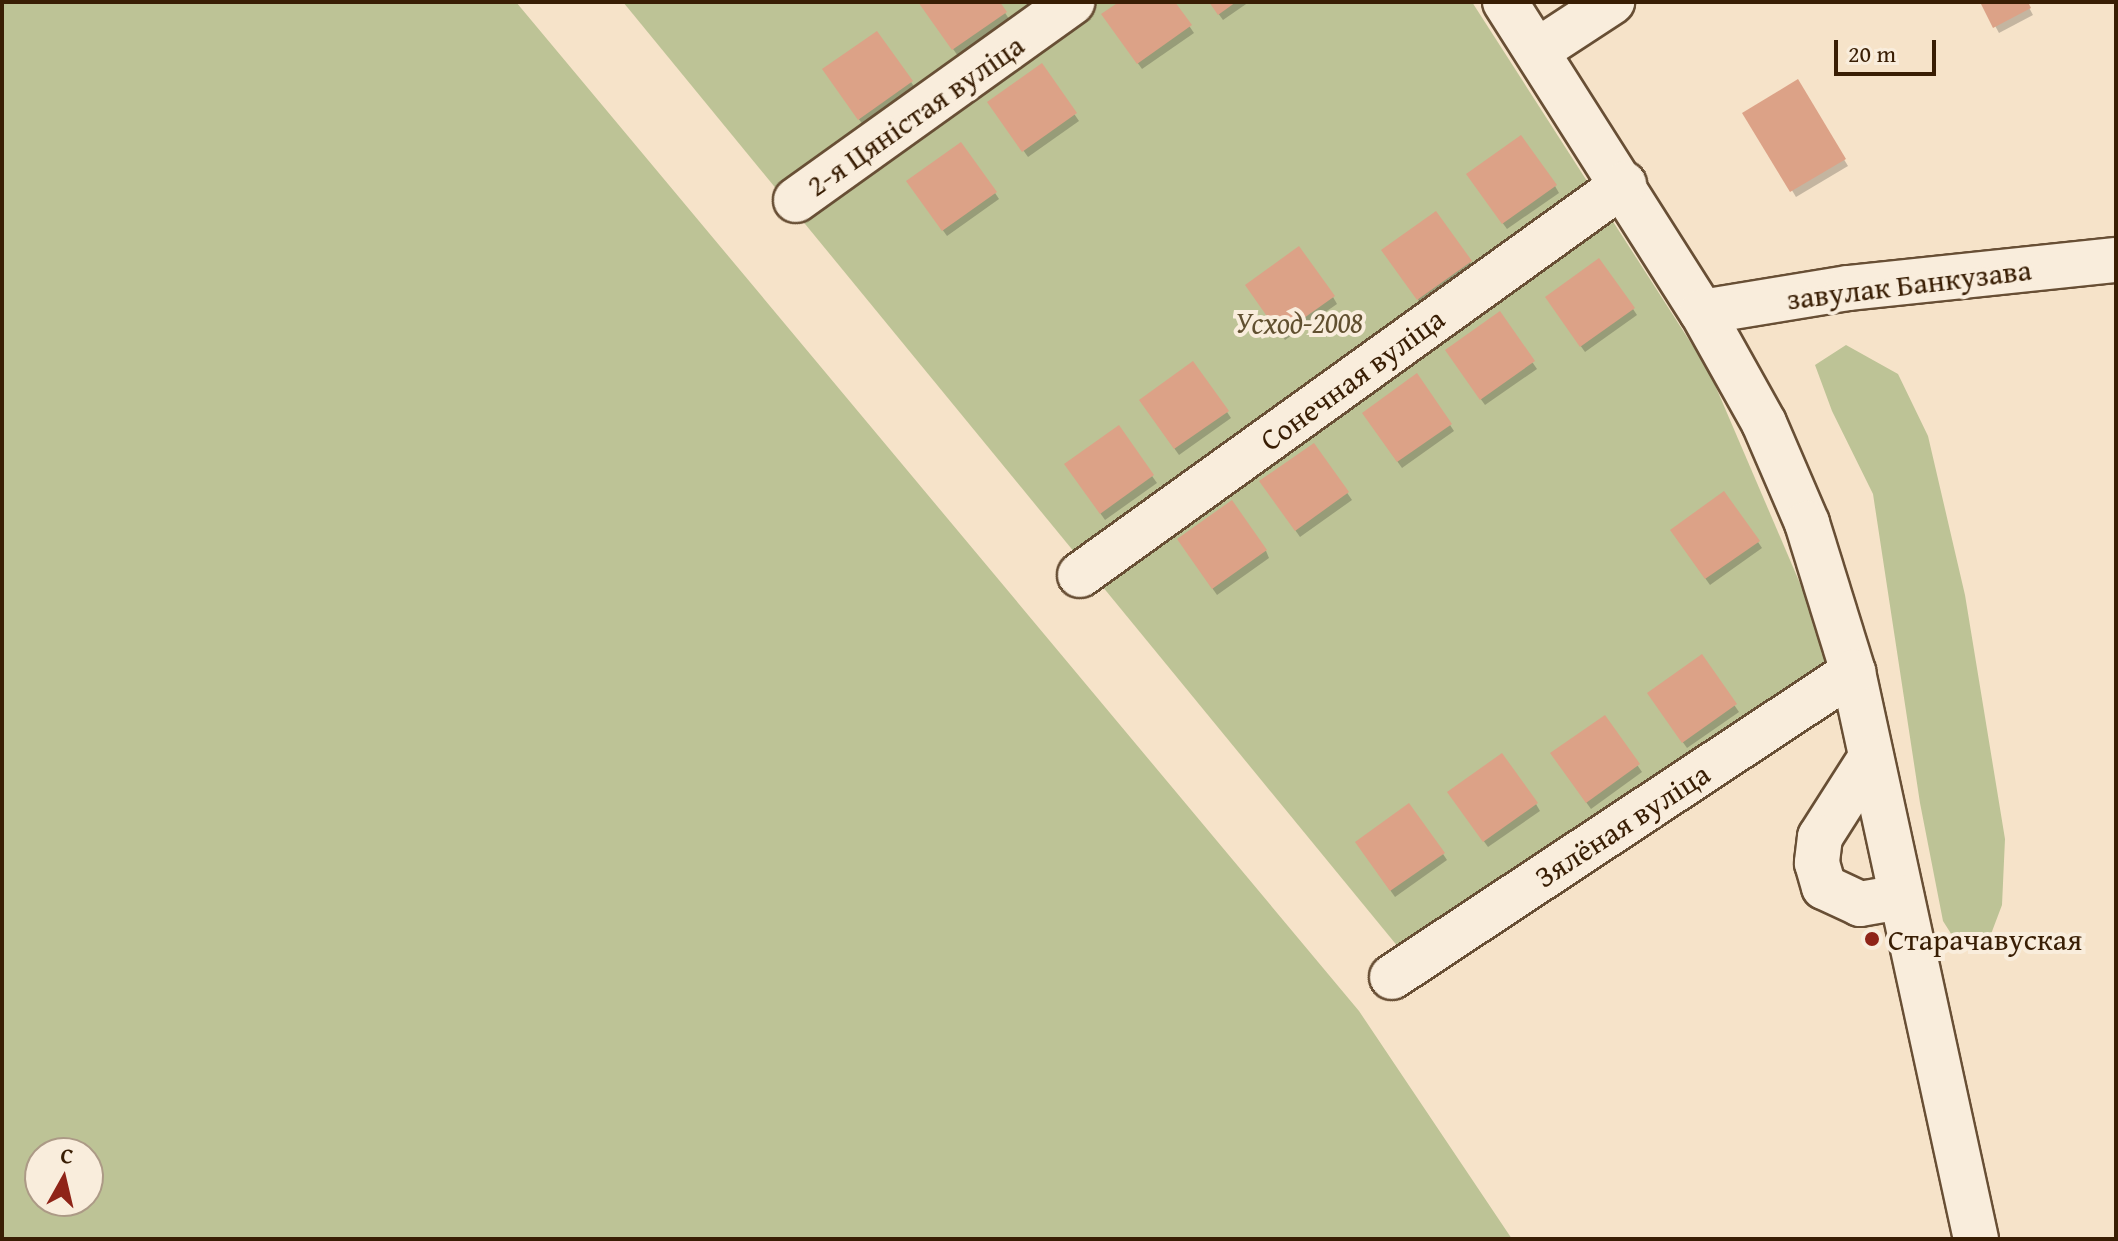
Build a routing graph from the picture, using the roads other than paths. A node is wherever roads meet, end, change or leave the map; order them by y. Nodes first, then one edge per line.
1 (1073, 2) edge
2 (1505, 2) edge
3 (1612, 2) edge
4 (1537, 51) junction
5 (1624, 184) junction
6 (796, 200) dead end
7 (2116, 260) edge
8 (1702, 312) junction
9 (1080, 575) dead end
10 (1853, 672) junction
11 (1871, 757) junction
12 (1901, 897) junction
13 (1392, 977) dead end
14 (1976, 1239) edge

1 - 6 street, 2-я Цяністая вуліца
2 - 4 street
3 - 4 street
4 - 5 street
5 - 8 street
5 - 9 street, Сонечная вуліца
7 - 8 street, завулак Банкузава
8 - 10 street
10 - 11 street
10 - 13 street, Зялёная вуліца
11 - 12 street
11 - 12 street
12 - 14 street

